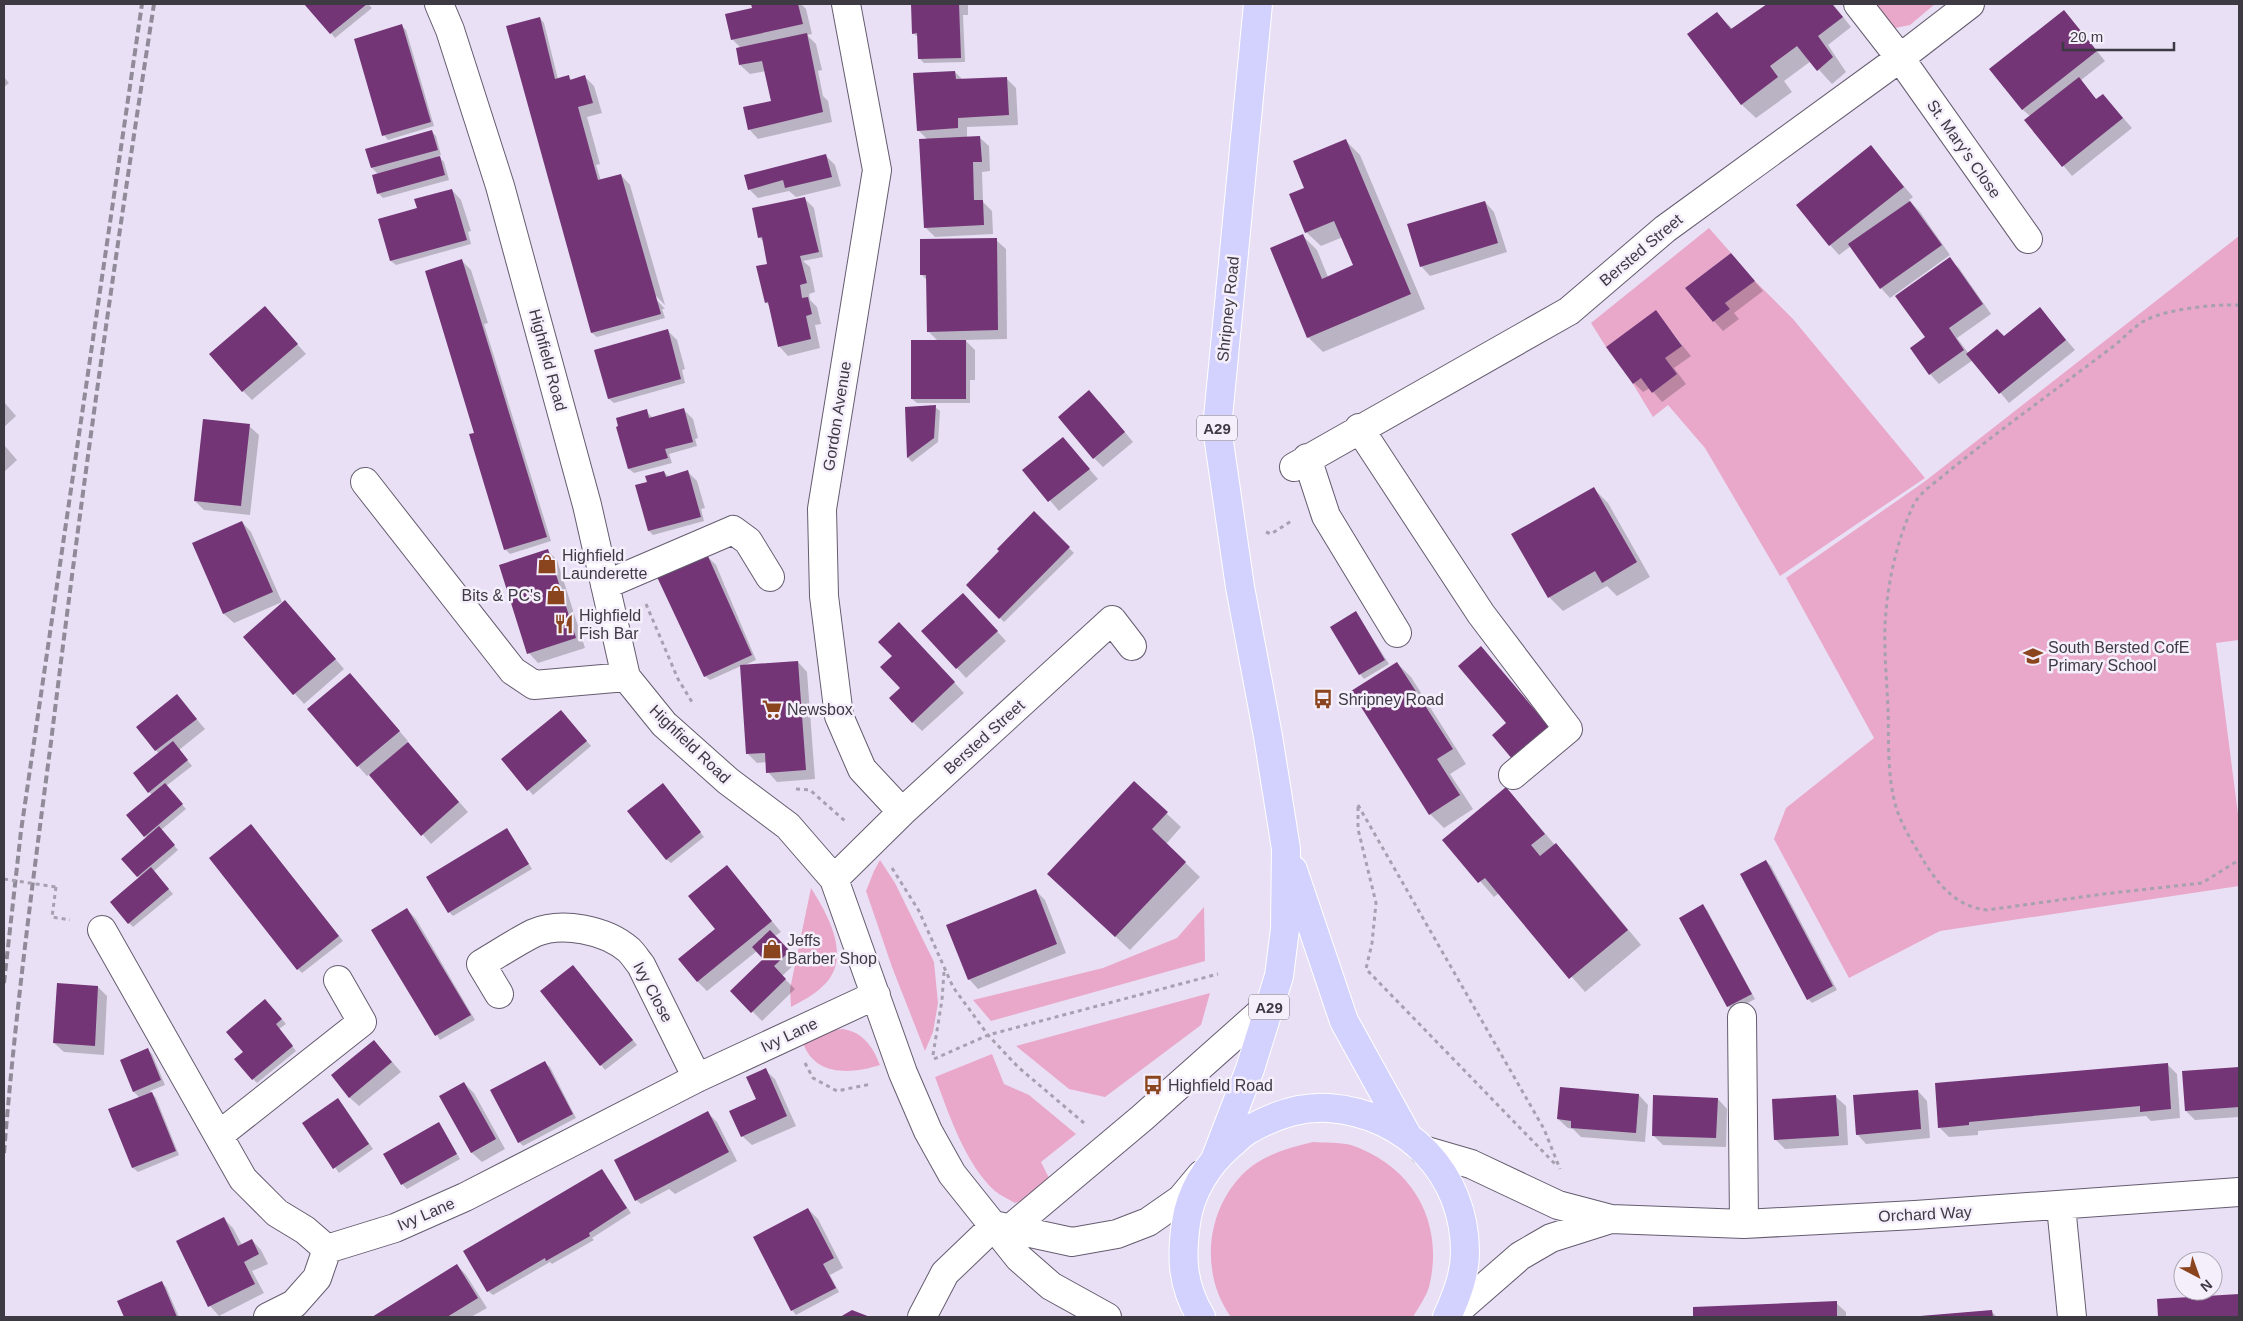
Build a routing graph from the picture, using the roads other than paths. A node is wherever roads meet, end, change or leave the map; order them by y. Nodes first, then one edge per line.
1 (439, 4) edge
2 (846, 4) edge
3 (1258, 4) edge
4 (1858, 4) edge
5 (1970, 4) edge
6 (1900, 58) junction
7 (2028, 239) dead end
8 (1359, 428) junction
9 (365, 482) dead end
10 (770, 577) dead end
11 (605, 585) junction
12 (1397, 633) dead end
13 (1132, 646) dead end
14 (626, 677) junction
15 (1513, 774) dead end
16 (902, 812) junction
17 (1286, 849) junction
18 (834, 879) junction
19 (90, 926) road end
20 (338, 980) dead end
21 (499, 994) dead end
22 (876, 995) junction
23 (1269, 1005) junction
24 (1742, 1017) dead end
25 (697, 1078) junction
26 (219, 1135) junction
27 (1415, 1142) junction
28 (1212, 1162) junction
29 (2239, 1192) edge
30 (2061, 1206) junction
31 (1611, 1219) junction
32 (1744, 1224) junction
33 (1002, 1227) junction
34 (327, 1249) junction
35 (268, 1317) edge
36 (922, 1317) edge
37 (1107, 1317) edge
38 (1201, 1317) edge
39 (1448, 1317) edge
40 (2072, 1317) edge

1 - 11 street, Highfield Road
2 - 16 street, Gordon Avenue
3 - 17 main road, Shripney Road / A29
4 - 6 street, St. Mary's Close
5 - 6 street, Bersted Street
6 - 7 street, St. Mary's Close
6 - 8 street, Bersted Street
8 - 12 street, Bersted Street
8 - 15 street
9 - 14 street
10 - 11 street
11 - 14 street, Highfield Road
13 - 16 street, Bersted Street
14 - 18 street, Highfield Road
16 - 18 street, Bersted Street
17 - 23 main road, Shripney Road / A29
17 - 27 main road, Shripney Road / A29
18 - 22 street, Highfield Road
19 - 26 street
20 - 26 street
21 - 25 street, Ivy Close
22 - 25 street, Ivy Lane
22 - 33 street, Highfield Road
23 - 28 main road, Shripney Road / A29
23 - 33 street
24 - 32 street
25 - 34 street, Ivy Lane
26 - 34 street
27 - 28 main road, Shripney Road
27 - 31 street
27 - 39 main road, Shripney Road
28 - 33 street
28 - 38 main road, Shripney Road
29 - 30 street, Orchard Way
30 - 32 street, Orchard Way
30 - 40 street
31 - 32 street, Orchard Way
31 - 39 street
33 - 36 street
33 - 37 street, Highfield Road
34 - 35 street

